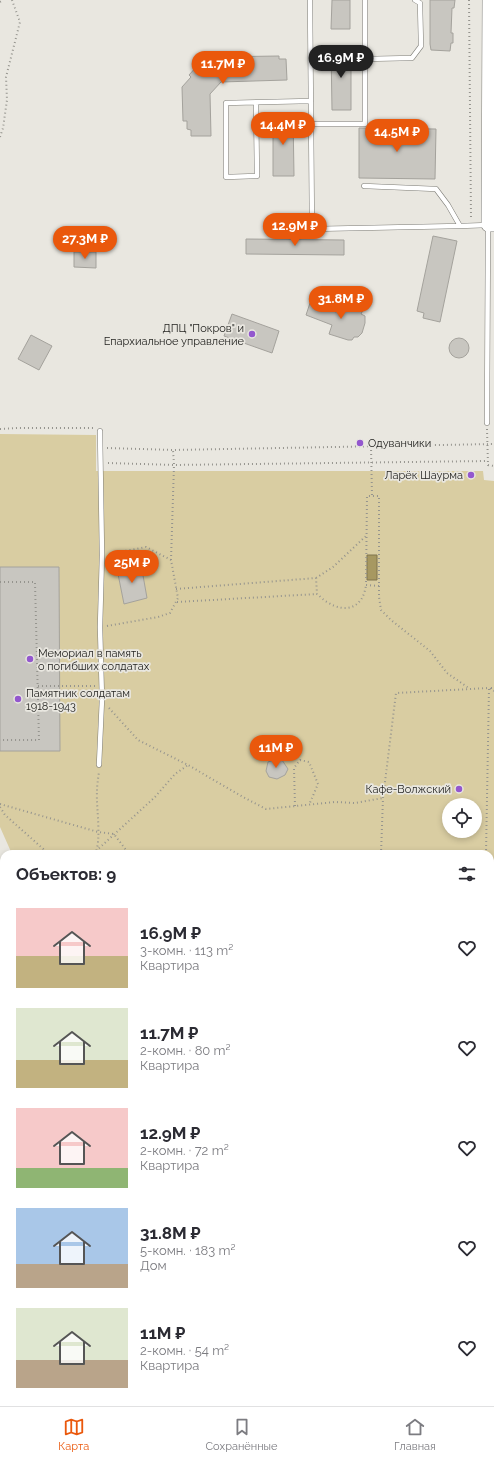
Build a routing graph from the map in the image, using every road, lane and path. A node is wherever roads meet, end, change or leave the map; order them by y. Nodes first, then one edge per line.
1 (3, 0) edge
2 (12, 0) edge
3 (310, 0) edge
4 (365, 0) edge
5 (415, 0) edge
6 (469, 0) edge
7 (489, 0) edge
8 (0, 2) edge
9 (365, 59) junction
10 (256, 102) junction
11 (311, 102) junction
12 (312, 124) junction
13 (0, 137) edge
14 (364, 186) dead end
15 (491, 225) edge
16 (460, 226) junction
17 (471, 226) junction
18 (488, 423) joint
19 (0, 429) edge
20 (100, 431) joint
21 (488, 444) junction
22 (494, 444) edge
23 (370, 446) junction
24 (100, 448) junction
25 (173, 450) junction
26 (488, 461) junction
27 (371, 462) junction
28 (100, 463) junction
29 (174, 465) junction
30 (494, 466) edge
31 (372, 496) junction
32 (366, 536) junction
33 (102, 555) junction
34 (171, 560) junction
35 (316, 578) junction
36 (0, 582) edge
37 (366, 586) junction
38 (378, 586) junction
39 (176, 589) junction
40 (317, 594) junction
41 (176, 602) junction
42 (100, 628) junction
43 (38, 686) junction
44 (100, 686) junction
45 (489, 688) junction
46 (470, 689) junction
47 (494, 690) edge
48 (102, 700) junction
49 (0, 740) edge
50 (99, 765) joint
51 (188, 765) junction
52 (383, 798) junction
53 (0, 804) edge
54 (309, 805) junction
55 (295, 806) junction
56 (0, 807) edge
57 (98, 832) junction
58 (114, 834) junction
59 (44, 850) edge
60 (96, 850) edge
61 (97, 850) edge
62 (126, 850) edge
63 (381, 850) edge
64 (486, 850) edge
65 (0, 1162) edge
66 (0, 1168) edge

1 - 8 path
2 - 13 path
3 - 11 lane
4 - 9 lane
5 - 9 lane
6 - 17 path
7 - 15 street
9 - 12 lane
10 - 10 lane
10 - 11 lane
11 - 12 lane
12 - 16 lane
14 - 16 lane
15 - 17 lane
15 - 18 lane
16 - 17 lane
18 - 21 path
19 - 20 path
20 - 24 lane
21 - 22 path
21 - 23 path
21 - 26 path
23 - 25 path
23 - 27 path
24 - 25 path
24 - 28 lane
25 - 29 path
26 - 27 path
26 - 30 path
27 - 29 path
27 - 31 path
28 - 29 path
28 - 33 lane
29 - 34 path
31 - 32 path
31 - 38 path
32 - 35 path
32 - 37 path
33 - 34 path
33 - 42 lane
34 - 39 path
35 - 39 path
35 - 40 path
36 - 43 path
37 - 38 path
37 - 40 path
38 - 46 path
39 - 41 path
40 - 41 path
41 - 42 path
42 - 44 lane
43 - 44 path
43 - 49 path
44 - 48 lane
45 - 46 path
45 - 47 path
45 - 64 path
46 - 52 path
48 - 50 lane
48 - 51 path
50 - 57 path
51 - 55 path
51 - 58 path
52 - 54 path
52 - 63 path
53 - 57 path
54 - 55 path
54 - 55 path
56 - 59 path
57 - 58 path
57 - 60 path
58 - 61 path
58 - 62 path
65 - 66 path

